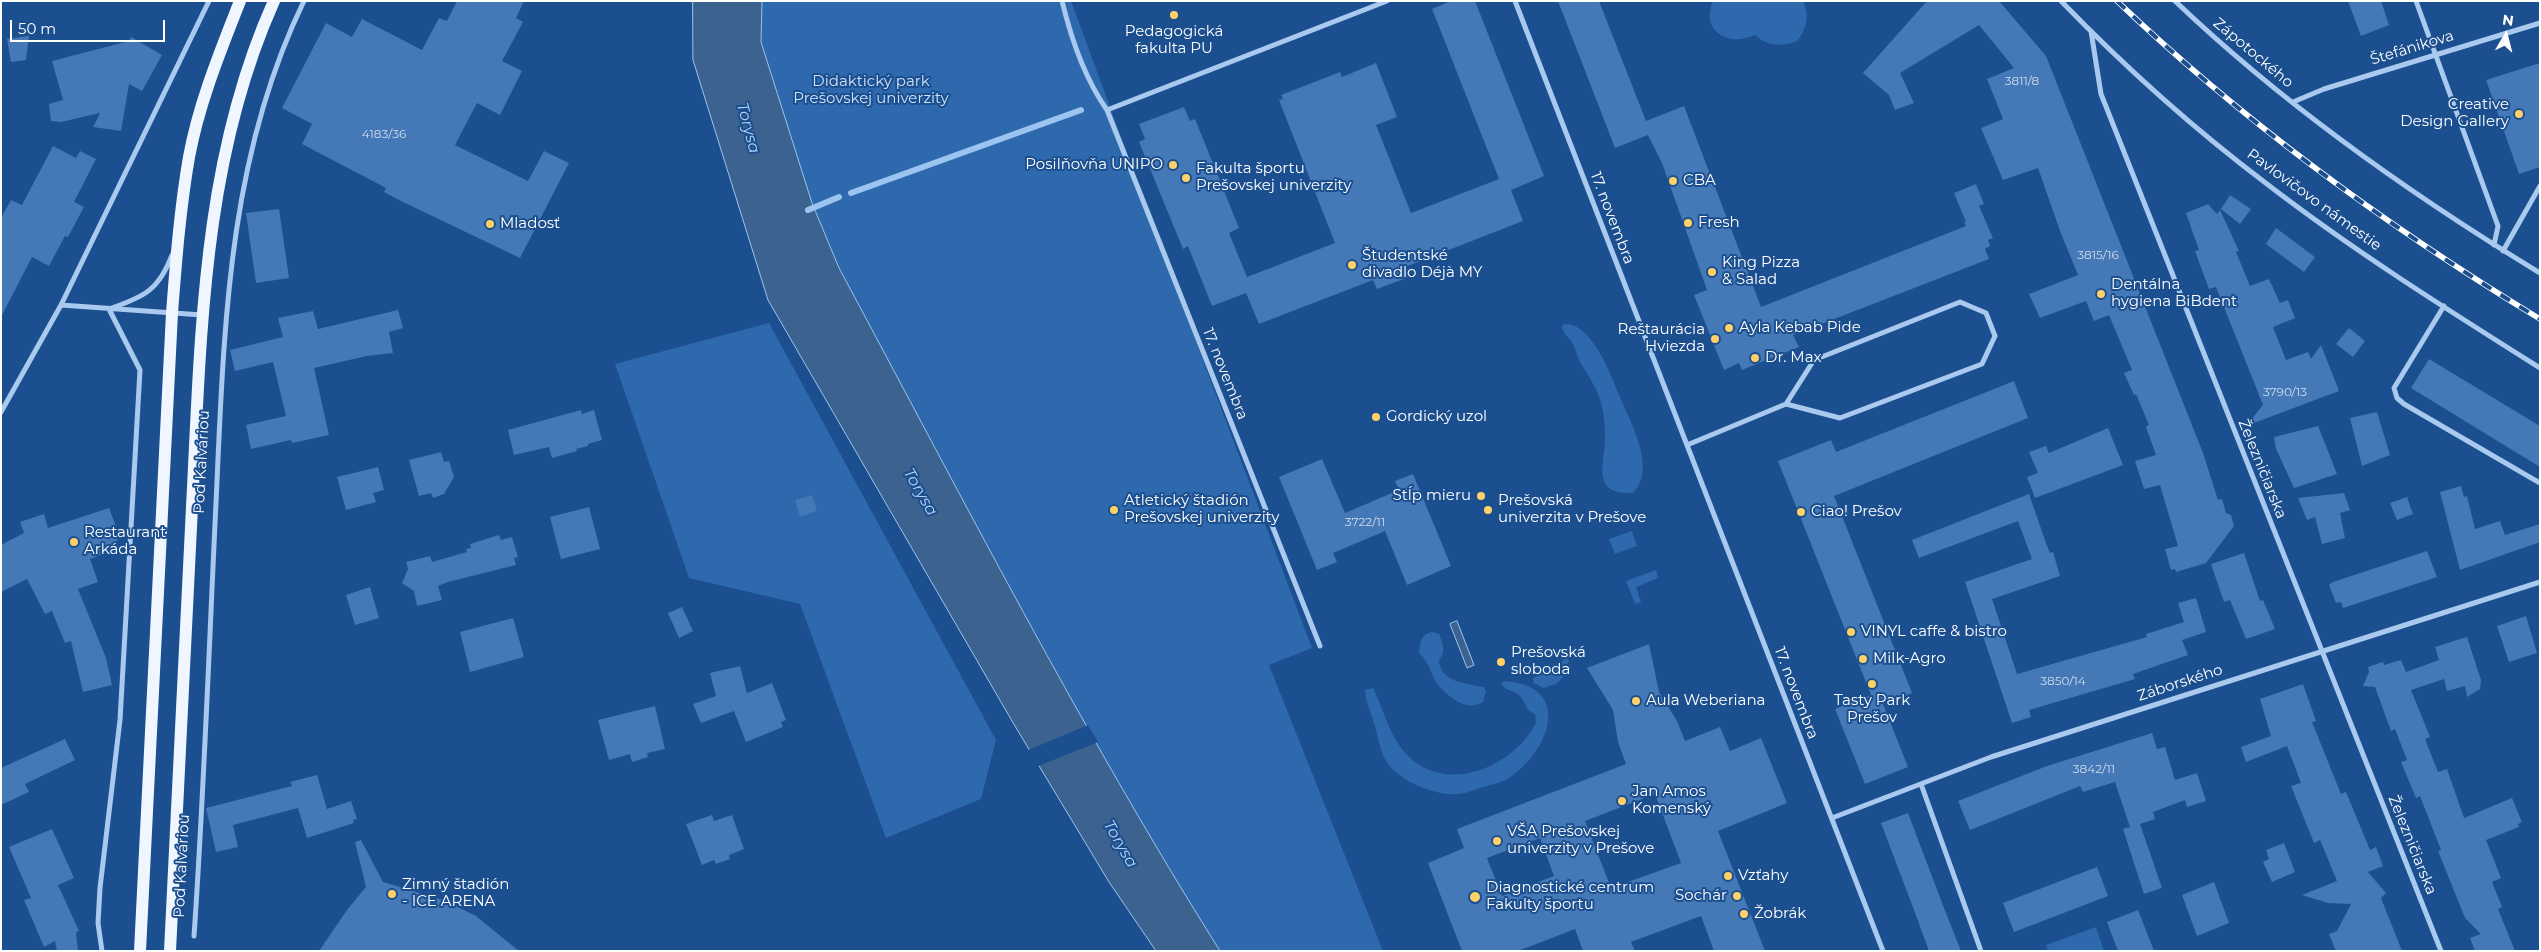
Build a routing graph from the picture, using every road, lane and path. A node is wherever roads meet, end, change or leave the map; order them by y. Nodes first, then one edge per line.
1 (209, 1) edge
2 (240, 1) edge
3 (274, 1) edge
4 (304, 1) edge
5 (1062, 1) edge
6 (1387, 1) edge
7 (1516, 1) edge
8 (2061, 1) edge
9 (2176, 1) edge
10 (2416, 1) edge
11 (2540, 23) edge
12 (2091, 31) junction
13 (2435, 53) junction
14 (2293, 102) junction
15 (1107, 110) junction
16 (2540, 186) edge
17 (178, 235) junction
18 (2494, 245) junction
19 (2503, 250) junction
20 (2540, 273) edge
21 (61, 305) junction
22 (2444, 306) junction
23 (109, 309) junction
24 (172, 313) junction
25 (203, 316) junction
26 (2540, 368) edge
27 (1786, 404) junction
28 (1, 412) edge
29 (1687, 444) junction
30 (2540, 483) edge
31 (2540, 582) edge
32 (1320, 646) dead end
33 (2321, 651) junction
34 (1921, 784) junction
35 (1832, 818) junction
36 (194, 936) dead end
37 (102, 951) edge
38 (140, 951) edge
39 (170, 951) edge
40 (1883, 951) edge
41 (1981, 951) edge
42 (2441, 951) edge

1 - 21 street
2 - 17 main road
3 - 25 main road, Pod Kalváriou
4 - 36 street, Pod Kalváriou
5 - 15 street, 17. novembra
6 - 15 street
7 - 29 street, 17. novembra
8 - 12 street
9 - 14 street, Zápotockého
10 - 13 street
11 - 13 street, Štefánikova
12 - 22 street, Pavlovičovo námestie
12 - 33 street, Železničiarska
13 - 14 street, Štefánikova
13 - 18 street
14 - 18 street
15 - 32 street, 17. novembra
16 - 19 street
17 - 23 street
17 - 24 main road
18 - 19 street
19 - 20 street
21 - 23 street
21 - 28 street
22 - 26 street, Pavlovičovo námestie
22 - 30 street
23 - 24 street
23 - 37 street
24 - 25 street
24 - 38 main road
25 - 39 main road, Pod Kalváriou
27 - 27 street
27 - 29 street
29 - 35 street, 17. novembra
31 - 33 street, Záborského
33 - 34 street, Záborského
33 - 42 street, Železničiarska
34 - 35 street, Záborského
34 - 41 street
35 - 40 street, 17. novembra

